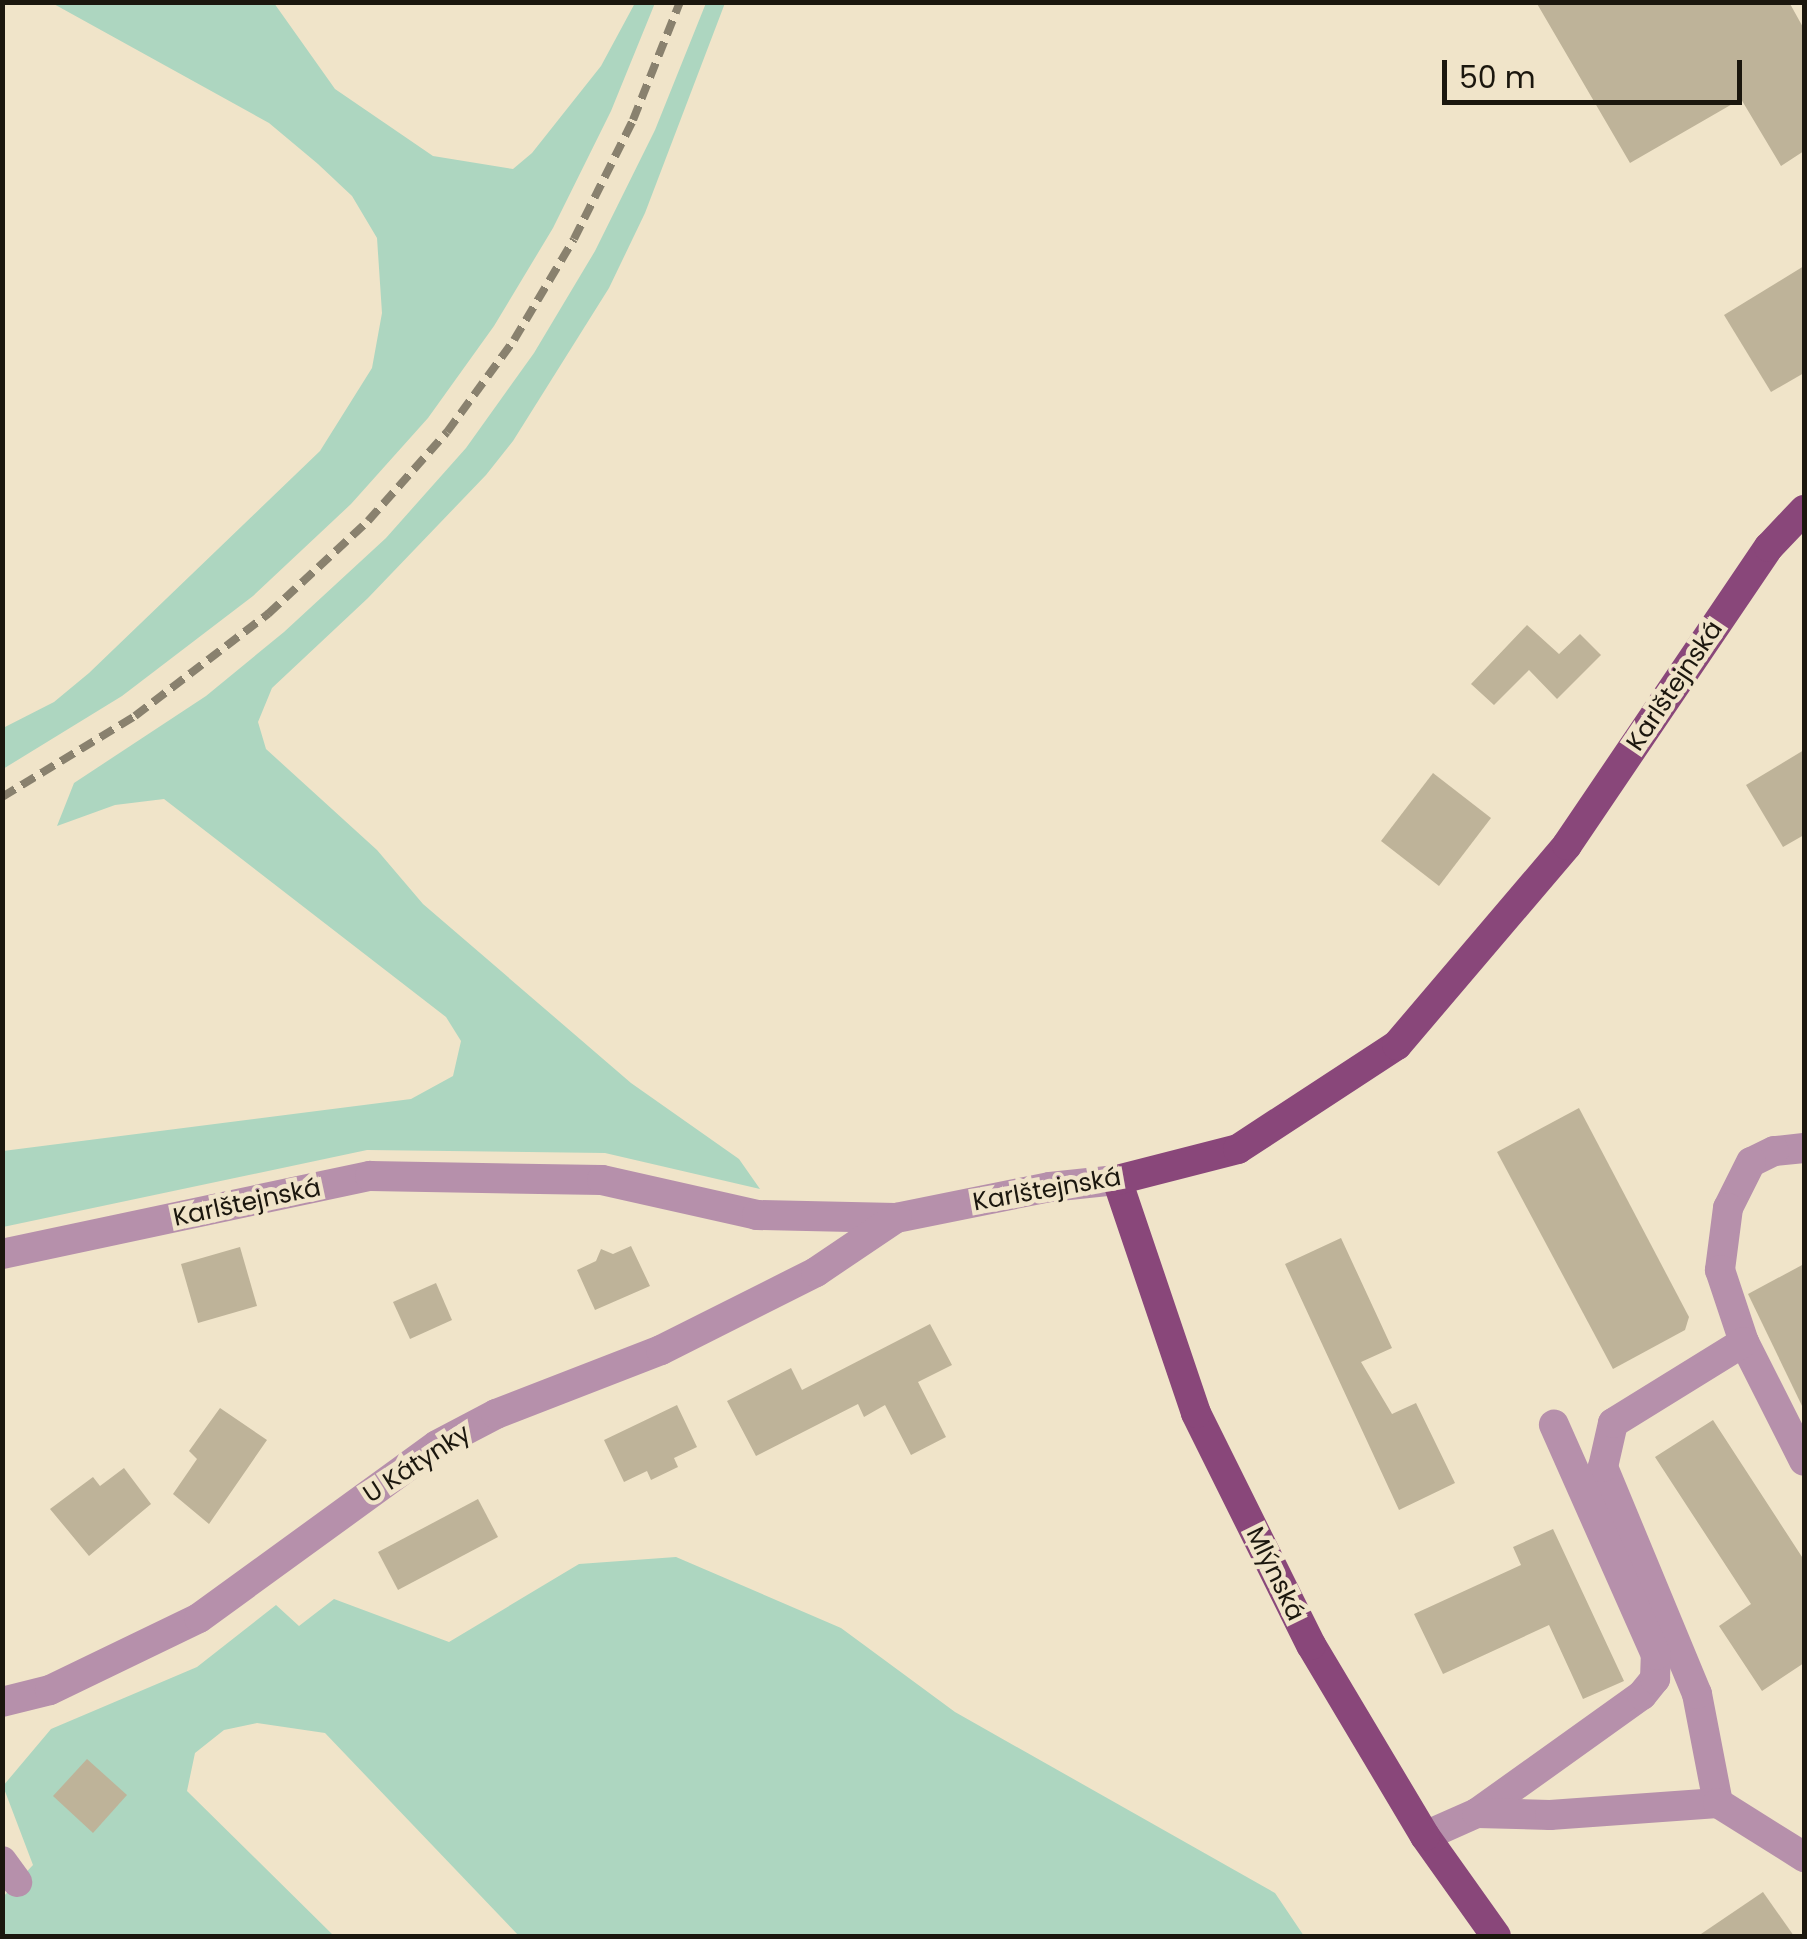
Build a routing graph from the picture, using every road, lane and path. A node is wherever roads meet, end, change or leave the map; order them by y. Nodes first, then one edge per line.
1 (1804, 510) edge
2 (1804, 1148) edge
3 (1117, 1180) junction
4 (896, 1218) junction
5 (2, 1254) edge
6 (1744, 1342) junction
7 (1554, 1424) dead end
8 (1804, 1461) edge
9 (2, 1702) edge
10 (1718, 1804) junction
11 (1477, 1813) junction
12 (1425, 1836) junction
13 (1804, 1857) edge
14 (1496, 1936) edge

1 - 3 main road, Karlštejnská
2 - 6 street
3 - 4 street, Karlštejnská
3 - 12 main road, Mlýnská
4 - 5 street, Karlštejnská
4 - 9 street, U Kátynky
6 - 8 street
6 - 10 street
7 - 11 street
10 - 11 street
10 - 13 street
11 - 12 street
12 - 14 main road, Mlýnská

